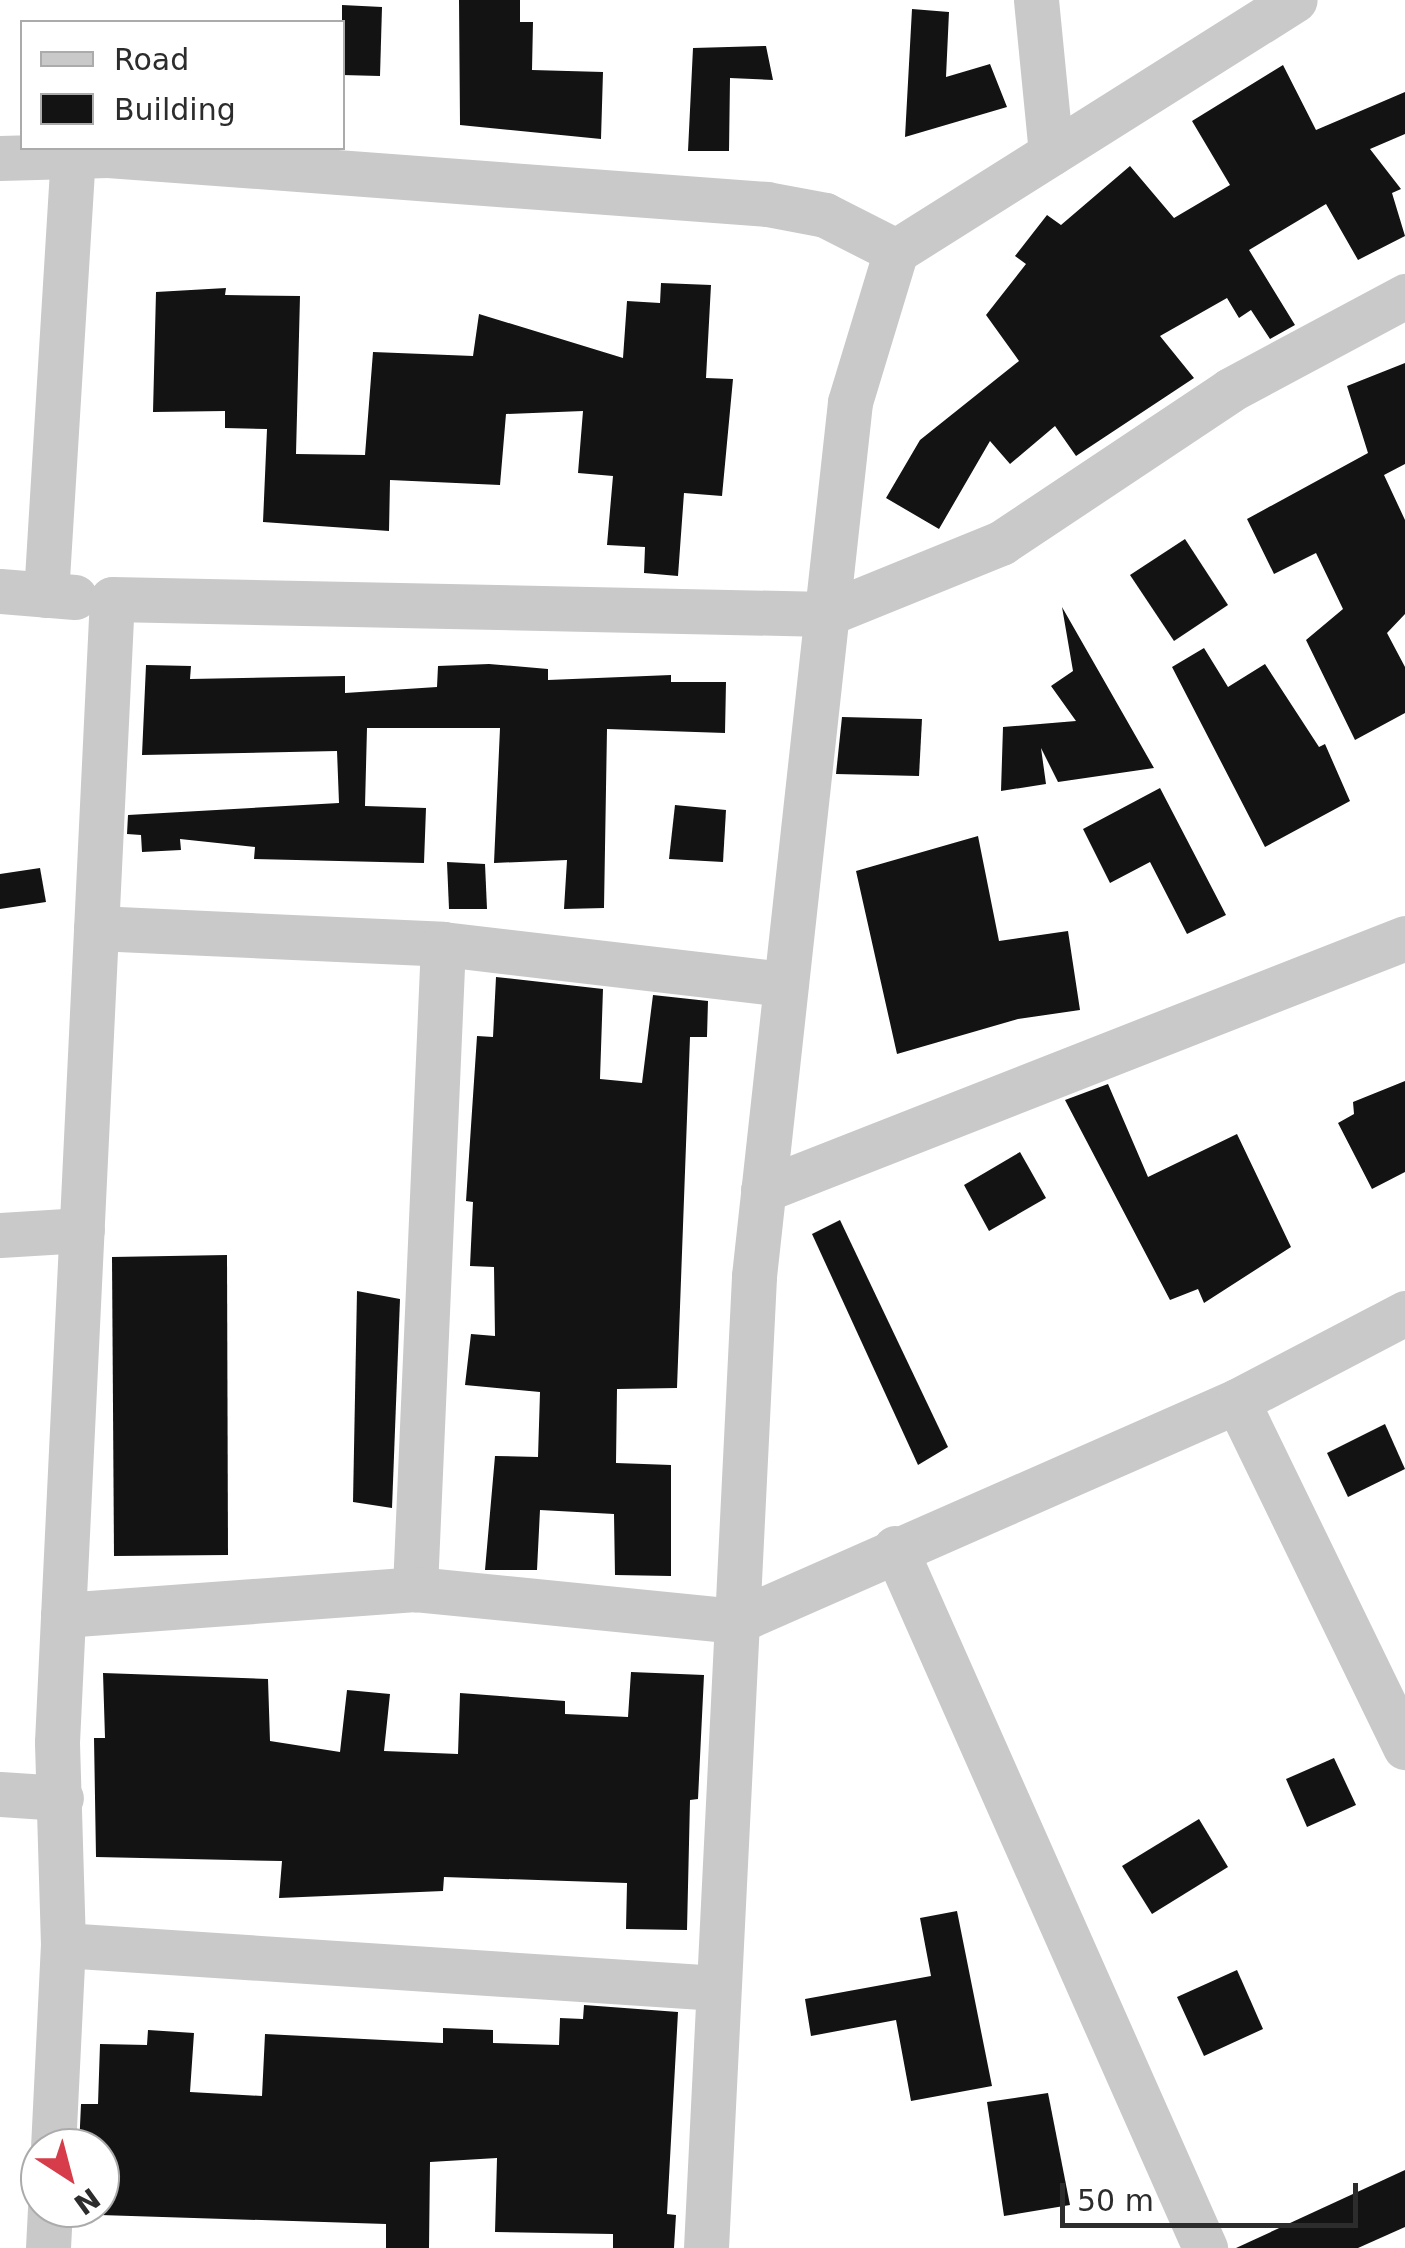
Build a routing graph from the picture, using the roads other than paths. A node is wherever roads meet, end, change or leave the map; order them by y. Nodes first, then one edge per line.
1 (1036, 0) edge
2 (1294, 0) edge
3 (1051, 154) junction
4 (73, 156) junction
5 (0, 158) edge
6 (896, 251) junction
7 (1405, 296) edge
8 (0, 592) edge
9 (46, 595) junction
10 (112, 599) junction
11 (826, 614) junction
12 (96, 928) junction
13 (1405, 938) edge
14 (443, 944) junction
15 (786, 984) junction
16 (763, 1190) junction
17 (82, 1230) junction
18 (0, 1235) edge
19 (1405, 1313) edge
20 (1236, 1401) junction
21 (895, 1548) junction
22 (414, 1589) junction
23 (63, 1615) junction
24 (736, 1621) junction
25 (1405, 1747) edge
26 (0, 1794) edge
27 (61, 1798) junction
28 (64, 1944) junction
29 (718, 1988) junction
30 (54, 2128) edge
31 (706, 2248) edge
32 (1205, 2248) edge

1 - 3 street
2 - 3 street
3 - 6 street
4 - 5 street
4 - 6 street
4 - 9 street
6 - 11 street
7 - 11 street
8 - 9 street
9 - 10 street
10 - 11 street
10 - 12 street
11 - 15 street
12 - 14 street
12 - 17 street
13 - 16 street
14 - 15 street
14 - 22 street
15 - 16 street
16 - 24 street
17 - 18 street
17 - 23 street
19 - 20 street
20 - 21 street
20 - 25 street
21 - 24 street
21 - 32 street
22 - 23 street
22 - 24 street
23 - 27 street
24 - 29 street
26 - 27 street
27 - 28 street
28 - 29 street
28 - 30 street
29 - 31 street

